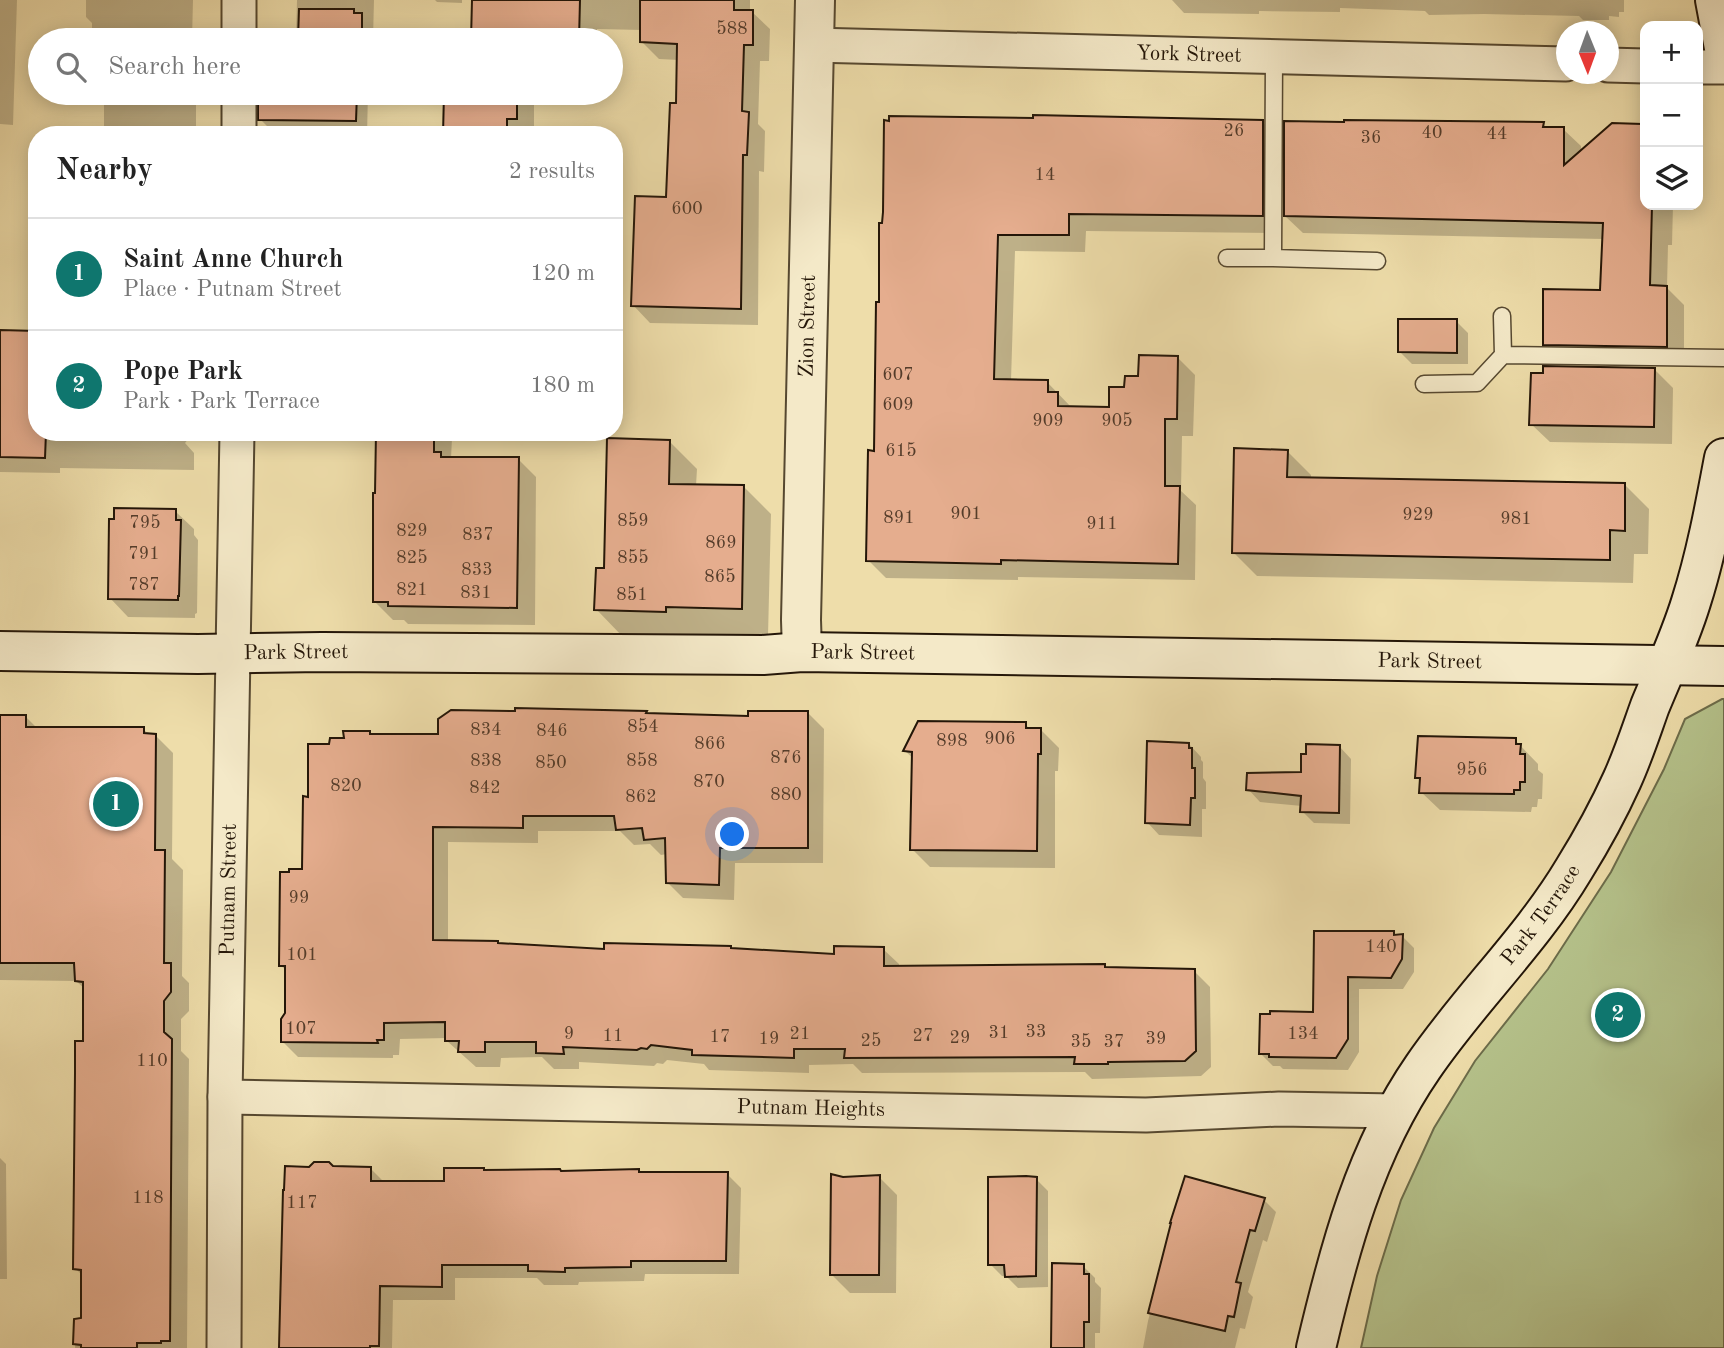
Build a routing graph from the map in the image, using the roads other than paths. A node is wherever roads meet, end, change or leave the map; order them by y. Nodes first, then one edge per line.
1 (239, 0) edge
2 (815, 0) edge
3 (1716, 0) edge
4 (239, 28) edge
5 (813, 45) junction
6 (1724, 48) edge
7 (1274, 56) junction
8 (1556, 64) edge
9 (1619, 65) edge
10 (1640, 66) edge
11 (1703, 67) edge
12 (1724, 67) edge
13 (239, 105) edge
14 (239, 126) edge
15 (1227, 258) dead end
16 (1273, 258) junction
17 (1377, 261) dead end
18 (1502, 316) dead end
19 (1503, 355) junction
20 (1724, 358) edge
21 (1424, 384) dead end
22 (237, 441) edge
23 (1724, 458) edge
24 (0, 651) edge
25 (802, 652) junction
26 (232, 654) junction
27 (1667, 665) junction
28 (1724, 666) edge
29 (225, 1097) junction
30 (1396, 1111) junction
31 (224, 1348) edge
32 (1316, 1348) edge

1 - 4 street
2 - 5 main road, Zion Street
3 - 6 main road
5 - 7 street, York Street
5 - 25 main road, Zion Street
7 - 8 street, York Street
7 - 16 lane
9 - 10 street
11 - 12 street
13 - 14 street
15 - 16 lane
16 - 17 lane
18 - 19 lane
19 - 20 lane
19 - 21 lane
22 - 26 street, Putnam Street
23 - 27 main road, Park Terrace
24 - 26 main road, Park Street
25 - 26 main road, Park Street
25 - 27 main road, Park Street
26 - 29 street, Putnam Street
27 - 28 main road, Park Street
27 - 30 main road, Park Terrace
29 - 30 street, Putnam Heights
29 - 31 street, Putnam Street
30 - 32 main road, Park Terrace

